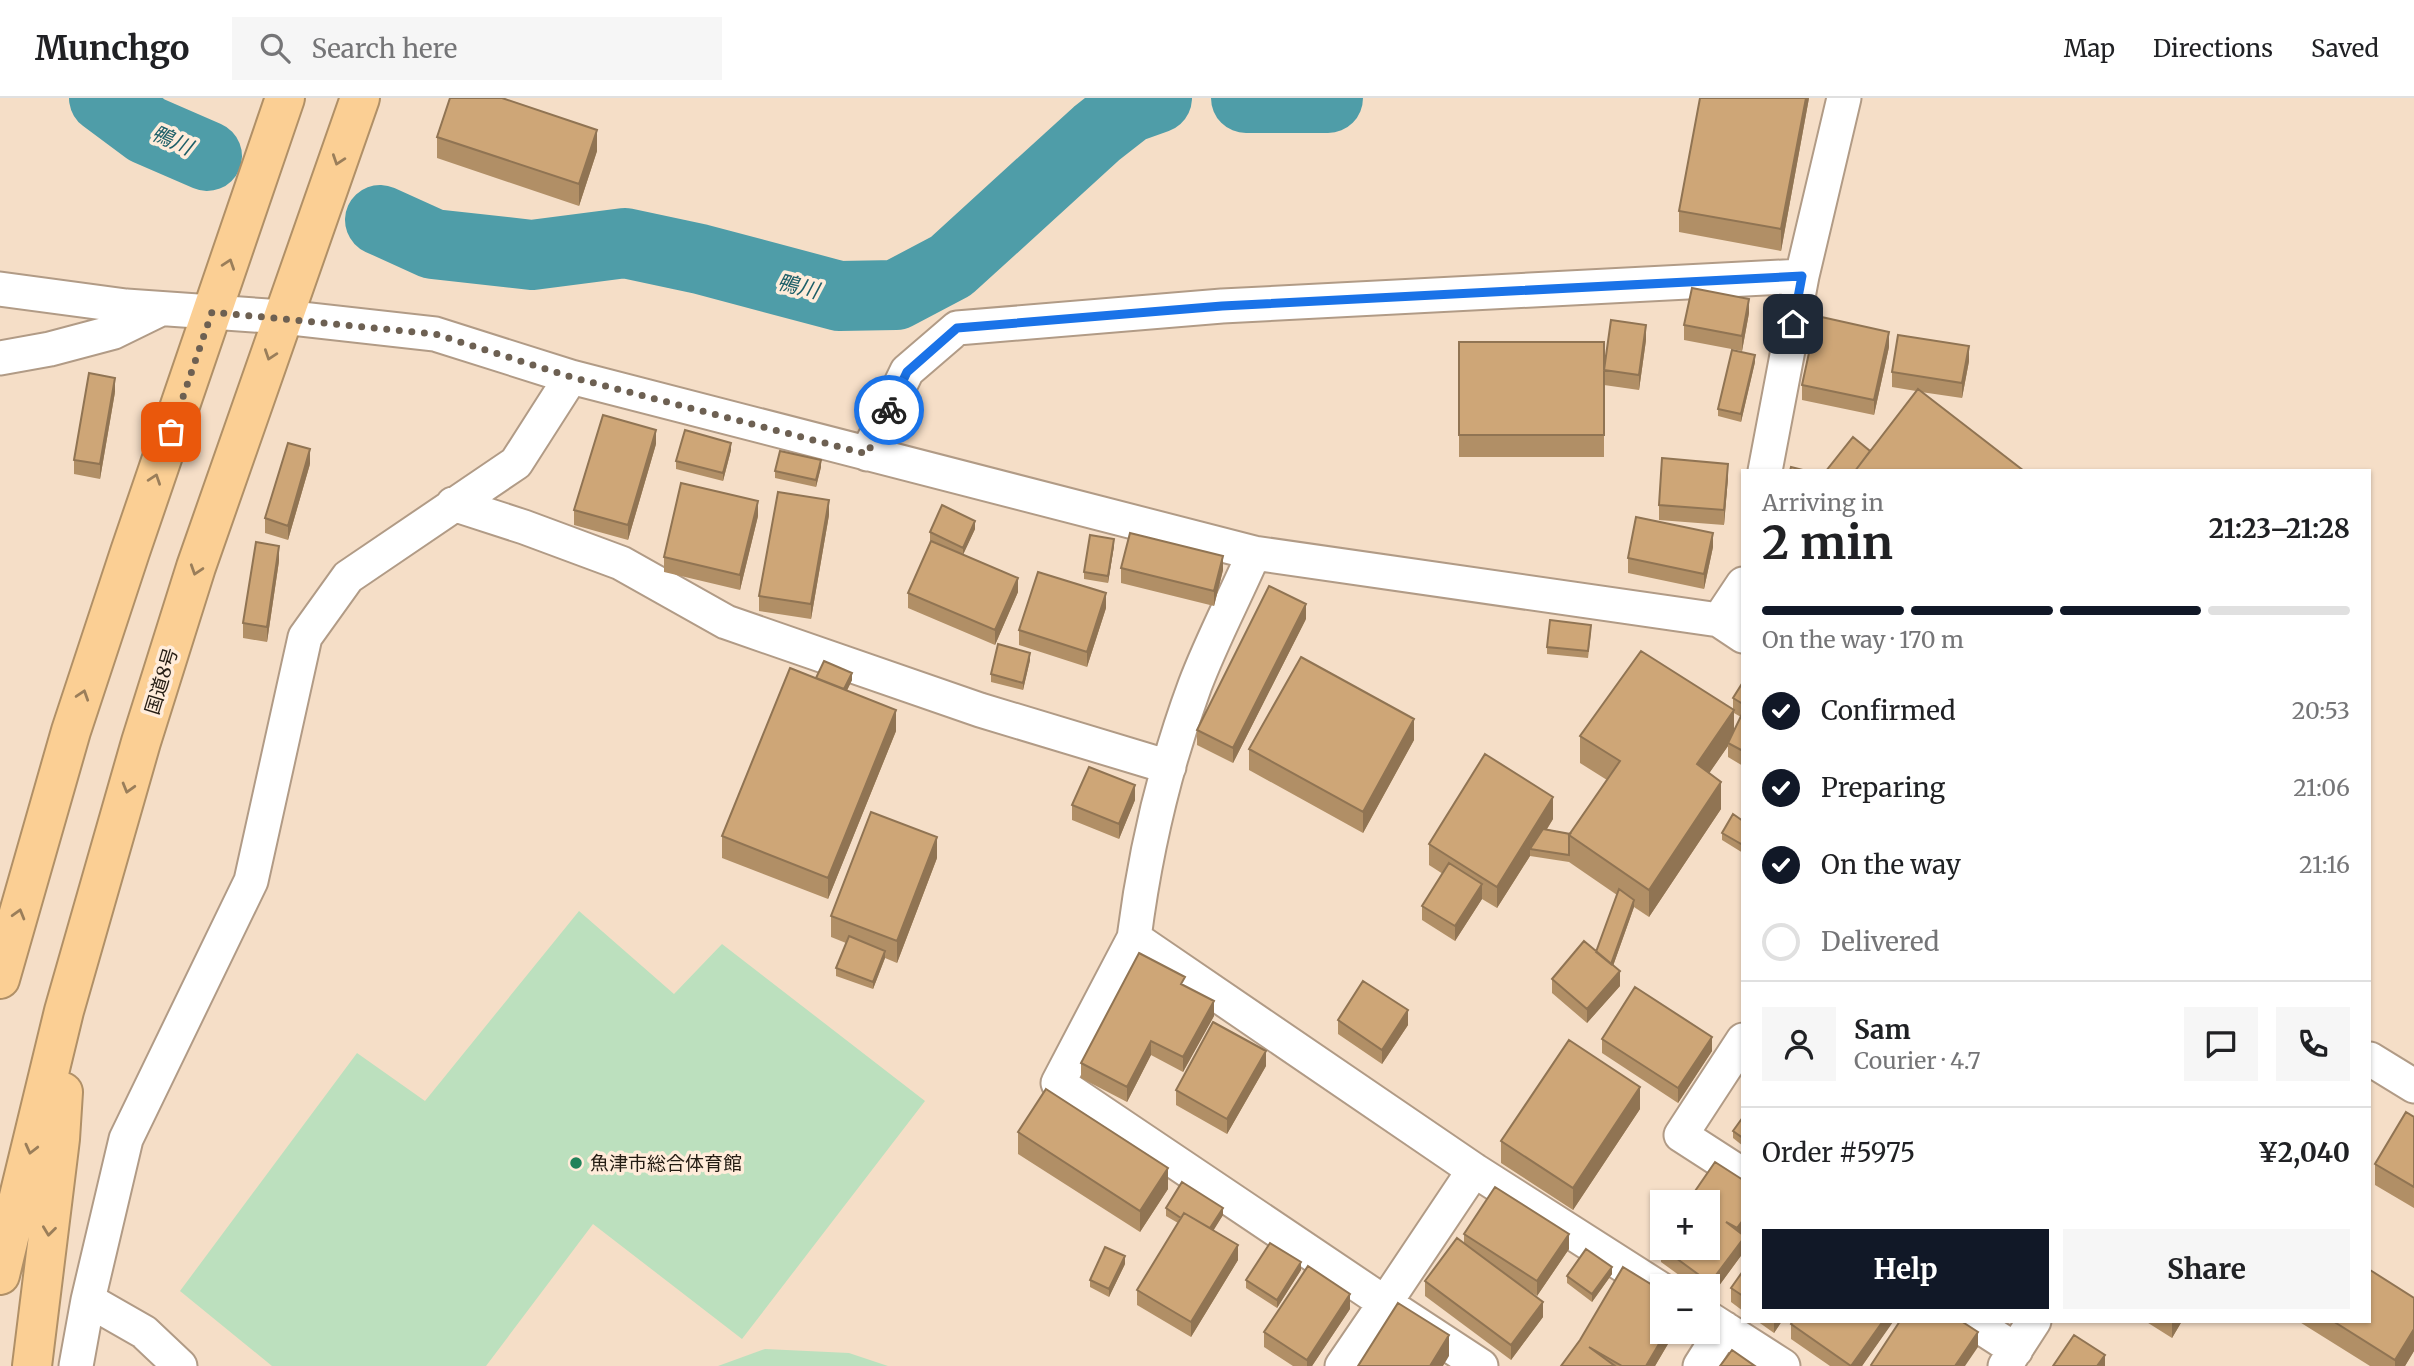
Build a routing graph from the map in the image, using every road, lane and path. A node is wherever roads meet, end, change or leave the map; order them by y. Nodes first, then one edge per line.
1 (285, 98) edge
2 (360, 98) edge
3 (1844, 98) edge
4 (1802, 276) junction
5 (0, 289) edge
6 (163, 308) junction
7 (212, 312) junction
8 (283, 317) junction
9 (0, 358) edge
10 (571, 377) junction
11 (867, 454) junction
12 (1765, 469) edge
13 (453, 505) junction
14 (1254, 553) junction
15 (1741, 591) edge
16 (1731, 628) edge
17 (1169, 767) junction
18 (1134, 938) junction
19 (2, 969) edge
20 (70, 992) junction
21 (1741, 1043) edge
22 (2371, 1060) edge
23 (2414, 1086) edge
24 (1474, 1170) junction
25 (1741, 1174) edge
26 (0, 1275) edge
27 (1650, 1282) edge
28 (88, 1300) junction
29 (1385, 1303) junction
30 (1973, 1323) edge
31 (2033, 1323) edge
32 (1720, 1326) edge
33 (1708, 1344) edge
34 (2011, 1358) edge
35 (32, 1366) edge
36 (76, 1366) edge
37 (180, 1366) edge
38 (1342, 1366) edge
39 (1481, 1366) edge
40 (1700, 1366) edge
41 (1783, 1366) edge

7 -> 1 highway
2 -> 8 highway, 国道8号
3 - 4 street
4 - 11 street
4 - 12 street
5 - 6 street
6 - 7 street
6 - 9 street
7 - 8 street
19 -> 7 highway
8 - 10 street
8 -> 20 highway, 国道8号
10 - 11 street
10 - 13 street
11 - 14 street
13 - 17 street
13 - 28 street
14 - 16 street
14 - 17 street
15 - 16 street
17 - 18 street
18 - 24 street
18 - 29 street
20 -> 26 highway, 国道8号
20 -> 35 highway
21 - 25 street
22 - 23 street
24 - 27 street
24 - 29 street
28 - 36 street
28 - 37 street
29 - 38 street
29 - 39 street
30 - 34 street
31 - 34 street
32 - 41 street
33 - 40 street

